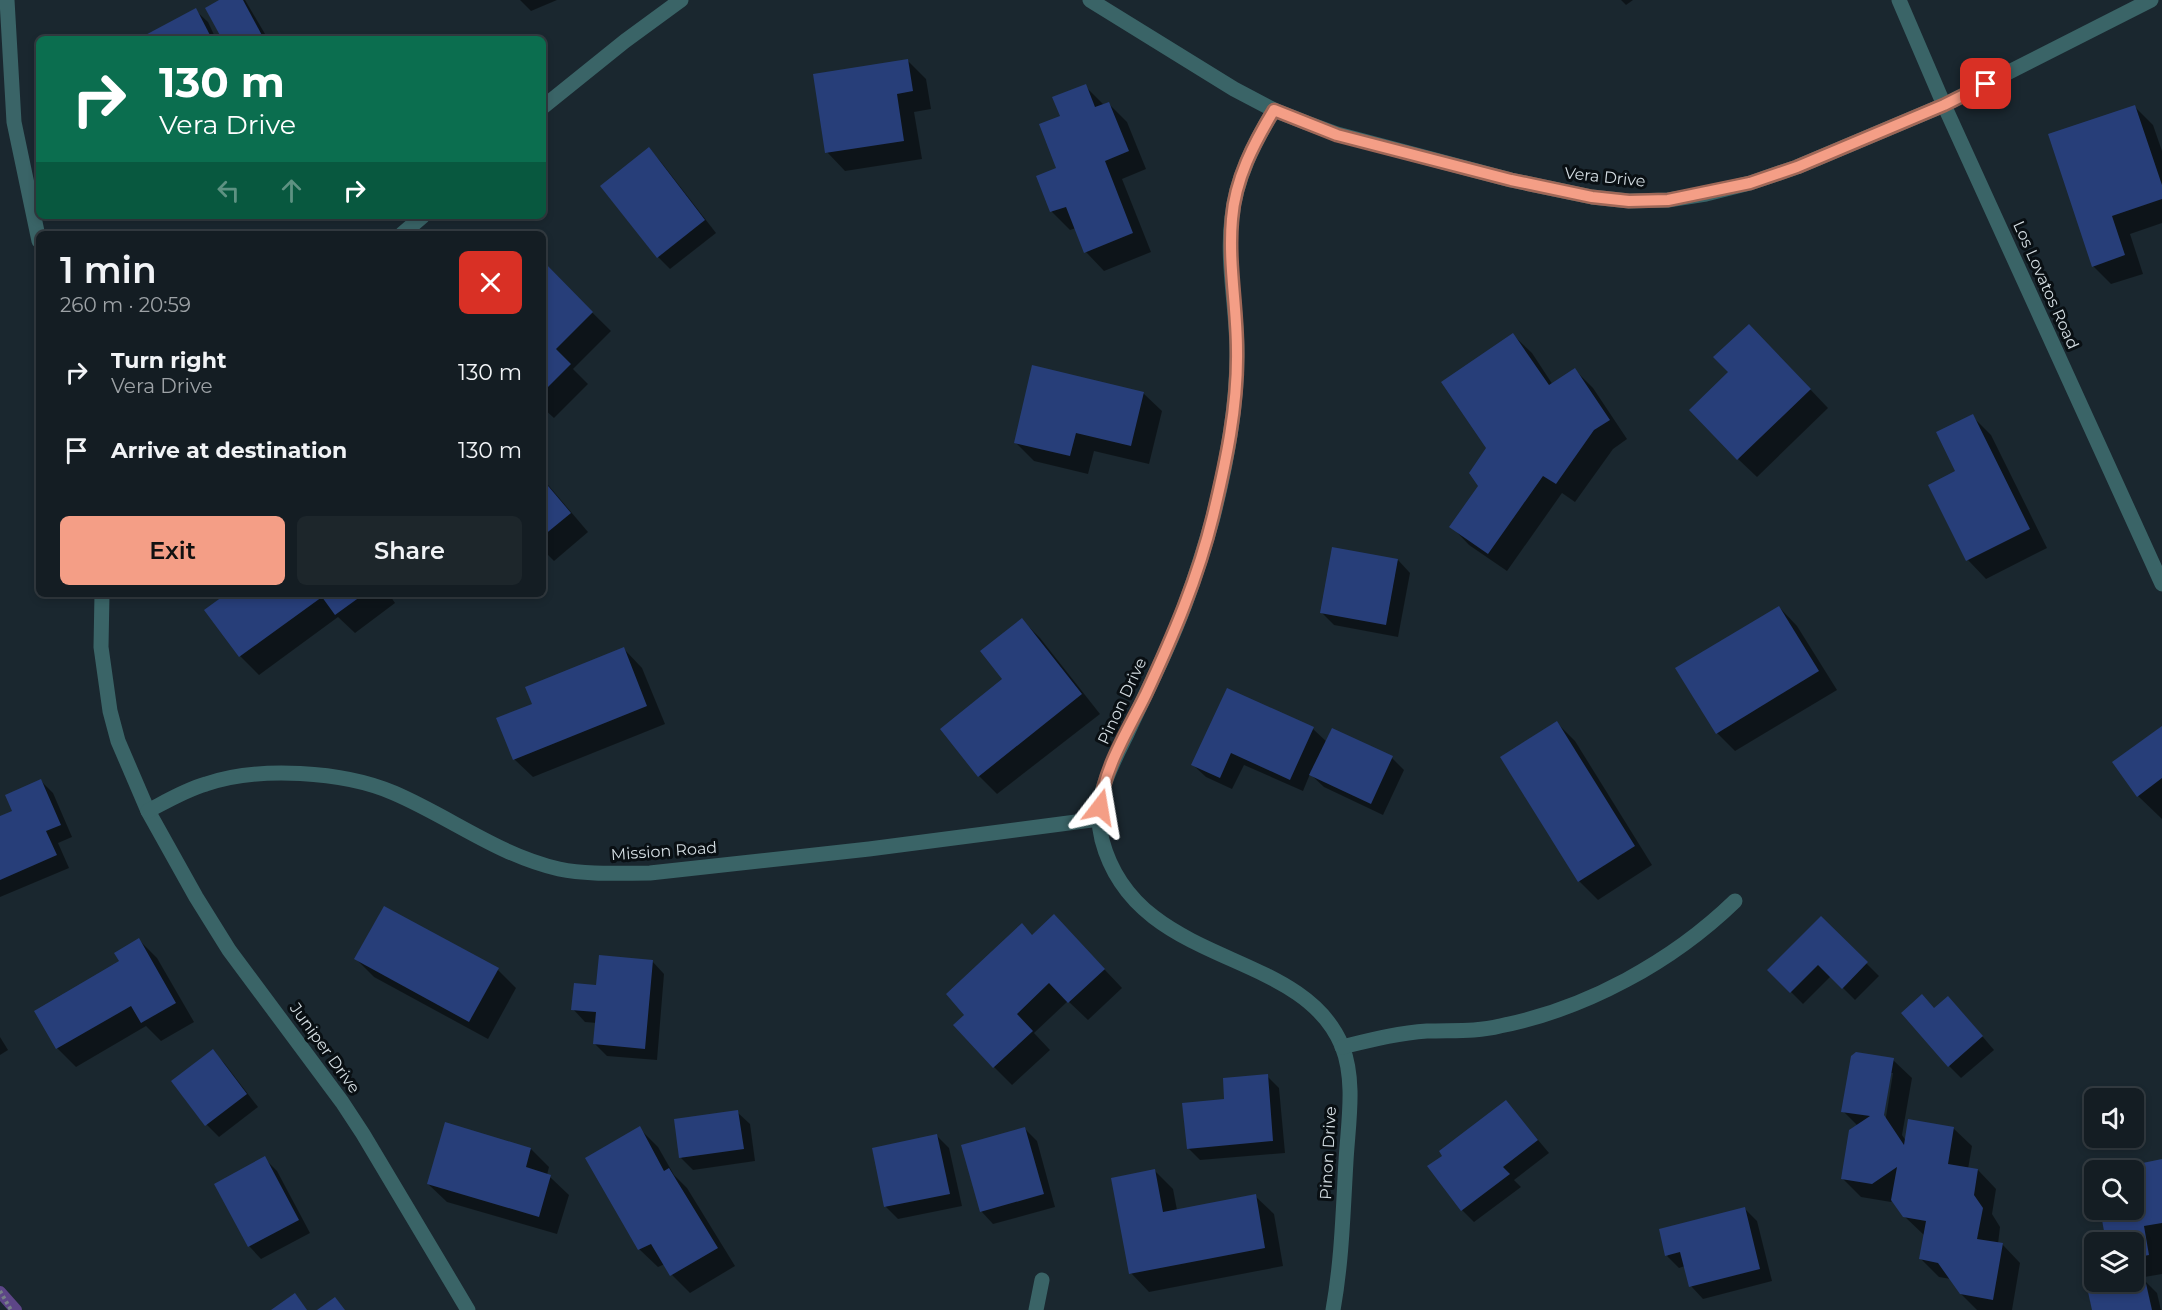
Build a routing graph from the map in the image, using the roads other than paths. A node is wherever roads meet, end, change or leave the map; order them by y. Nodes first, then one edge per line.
1 (7, 0) edge
2 (681, 0) edge
3 (1090, 0) edge
4 (1899, 0) edge
5 (2151, 0) edge
6 (546, 105) edge
7 (1944, 105) junction
8 (1274, 110) junction
9 (420, 219) edge
10 (37, 231) edge
11 (406, 231) edge
12 (2162, 584) edge
13 (102, 597) edge
14 (148, 811) junction
15 (1099, 819) junction
16 (1735, 901) dead end
17 (1342, 1047) junction
18 (1042, 1280) dead end
19 (468, 1310) edge
20 (1036, 1310) edge
21 (1333, 1310) edge

1 - 10 street
2 - 6 street
3 - 8 street, Vera Drive
4 - 7 street, Los Lovatos Road
5 - 7 street, Vera Drive
7 - 8 street, Vera Drive
7 - 12 street, Los Lovatos Road
8 - 15 street, Pinon Drive
9 - 11 street
13 - 14 street, Juniper Drive
14 - 15 street, Mission Road
14 - 19 street, Juniper Drive
15 - 17 street, Pinon Drive
16 - 17 street
17 - 21 street, Pinon Drive
18 - 20 street

